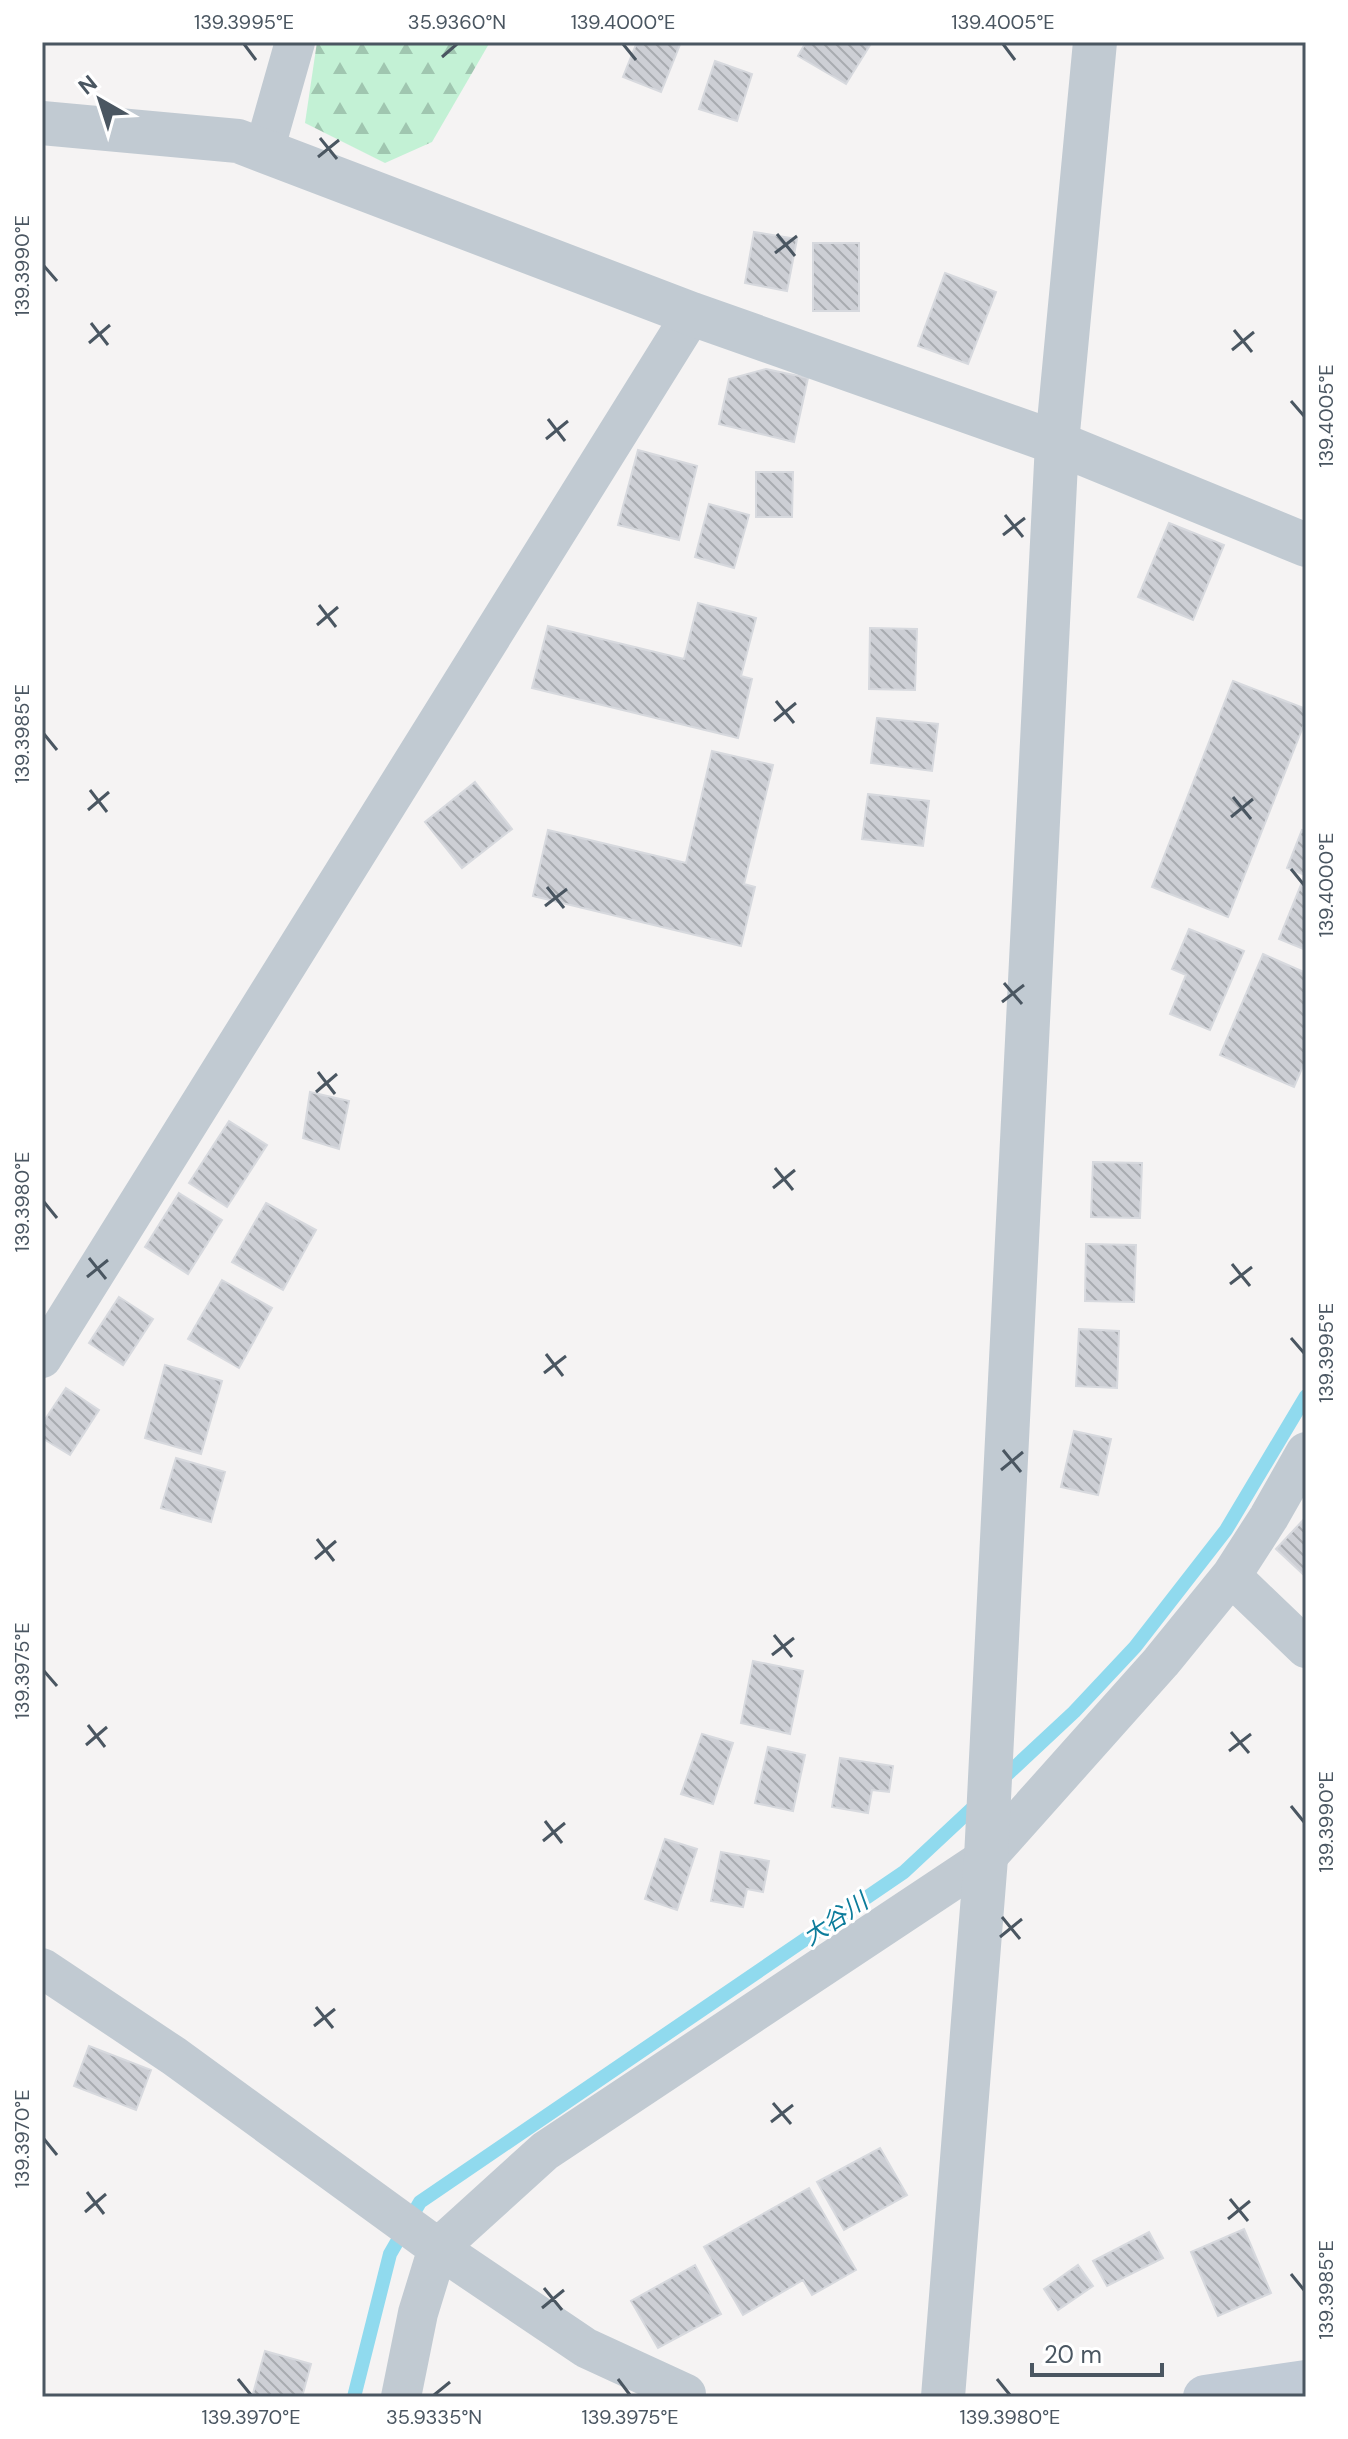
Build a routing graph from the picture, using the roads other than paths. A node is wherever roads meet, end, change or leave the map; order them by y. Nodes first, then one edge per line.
1 (295, 42) edge
2 (1095, 42) edge
3 (42, 123) edge
4 (264, 151) junction
5 (692, 314) junction
6 (1057, 443) junction
7 (1306, 545) edge
8 (42, 1358) edge
9 (1306, 1452) edge
10 (1231, 1576) junction
11 (1306, 1648) edge
12 (986, 1858) junction
13 (42, 1968) edge
14 (438, 2248) junction
15 (1306, 2382) edge
16 (686, 2394) dead end
17 (401, 2397) edge
18 (943, 2397) edge
19 (1205, 2397) edge

1 - 4 street
2 - 6 street
3 - 4 street
4 - 5 street
5 - 6 street
5 - 8 street
6 - 7 street
6 - 12 street
9 - 10 street
10 - 11 street
10 - 12 street
12 - 14 street
12 - 18 street
13 - 14 street
14 - 16 street
14 - 17 street
15 - 19 main road

